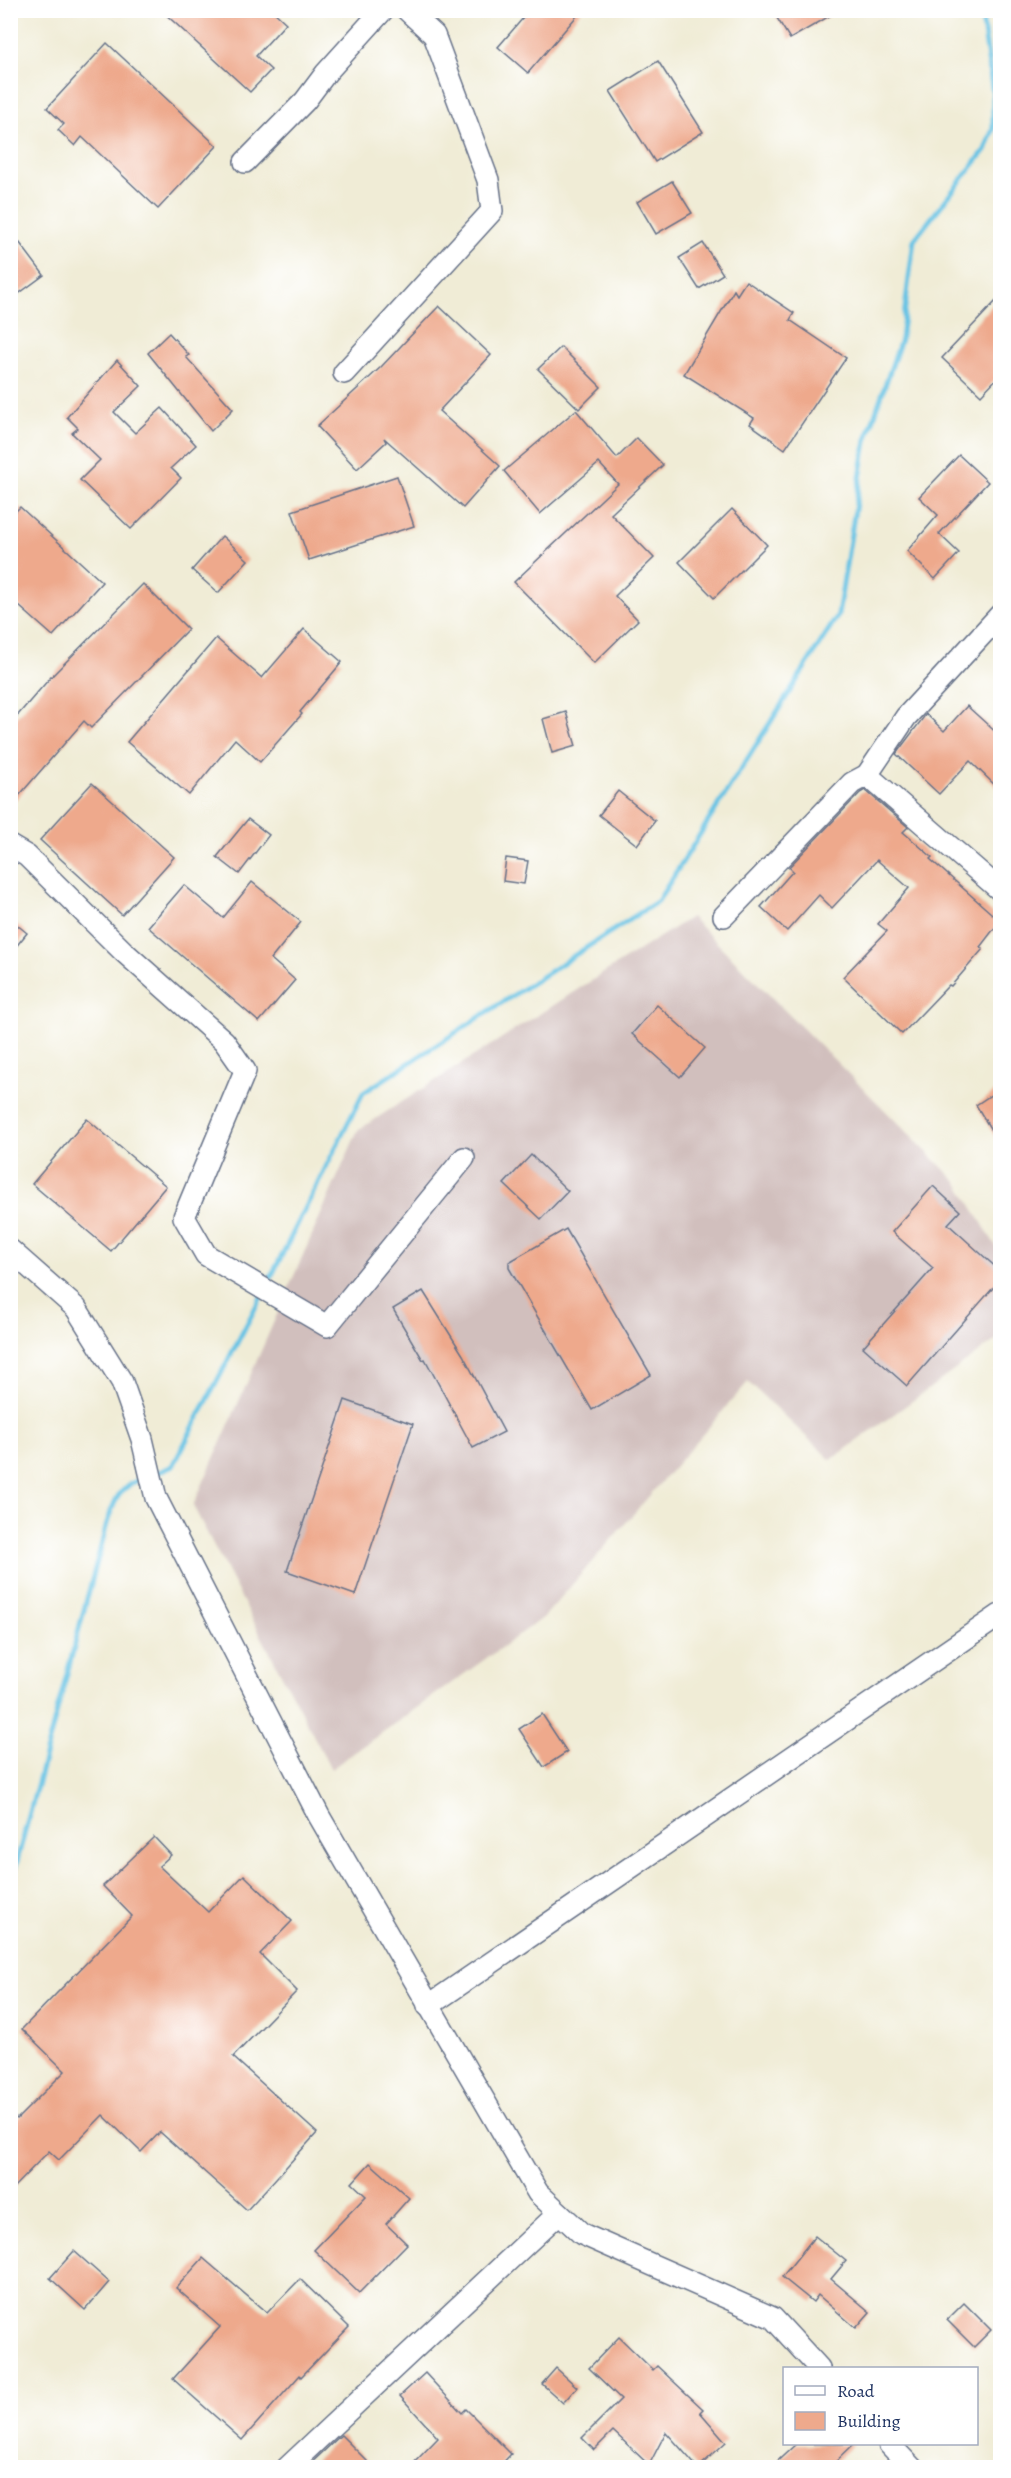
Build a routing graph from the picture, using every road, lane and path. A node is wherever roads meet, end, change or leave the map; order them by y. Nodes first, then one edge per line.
1 (383, 10) edge
2 (407, 10) edge
3 (245, 162) dead end
4 (345, 373) dead end
5 (1000, 615) edge
6 (867, 775) junction
7 (10, 846) edge
8 (1000, 890) edge
9 (724, 916) dead end
10 (464, 1158) dead end
11 (10, 1250) edge
12 (1000, 1615) edge
13 (428, 2006) junction
14 (559, 2212) junction
15 (818, 2367) edge
16 (890, 2445) edge
17 (287, 2468) edge
18 (912, 2468) edge

1 - 3 street
2 - 4 street
5 - 6 street
6 - 8 street
6 - 9 street
7 - 10 street
11 - 13 street
12 - 13 street
13 - 14 street
14 - 15 street
14 - 17 street
16 - 18 street

